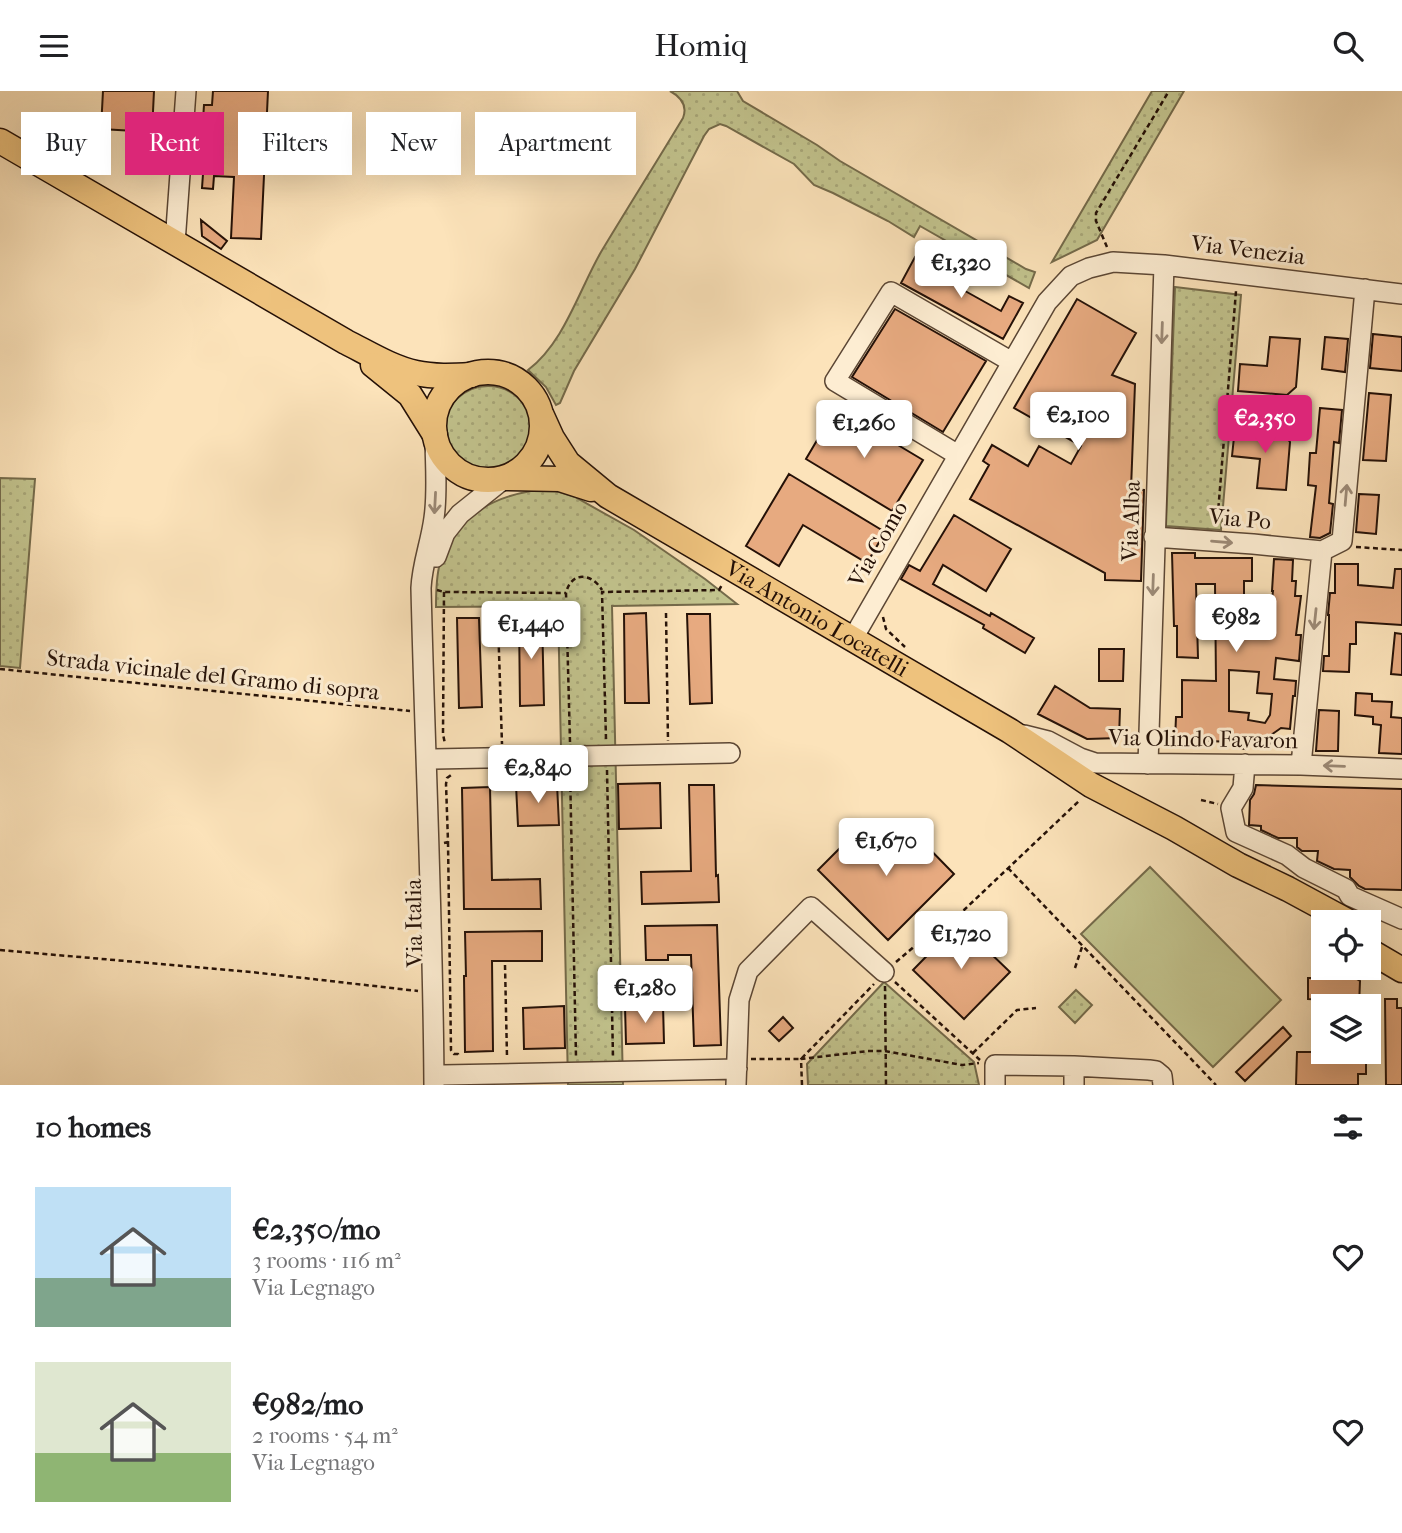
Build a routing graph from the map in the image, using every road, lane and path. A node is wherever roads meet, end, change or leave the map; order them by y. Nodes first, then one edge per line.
1 (186, 91) edge
2 (1169, 91) edge
3 (0, 141) edge
4 (174, 243) junction
5 (1113, 262) junction
6 (1164, 265) junction
7 (1089, 268) joint
8 (1236, 287) dead end
9 (1365, 289) junction
10 (1402, 294) edge
11 (346, 342) junction
12 (1012, 362) junction
13 (471, 375) junction
14 (542, 417) junction
15 (435, 435) junction
16 (958, 455) junction
17 (505, 478) junction
18 (608, 496) junction
19 (1154, 537) junction
20 (1215, 541) junction
21 (1328, 548) junction
22 (1402, 550) edge
23 (726, 580) dead end
24 (437, 590) junction
25 (602, 591) junction
26 (566, 593) junction
27 (874, 599) junction
28 (666, 613) dead end
29 (498, 622) dead end
30 (852, 640) junction
31 (905, 647) dead end
32 (0, 669) edge
33 (423, 705) junction
34 (1018, 736) junction
35 (730, 753) dead end
36 (668, 754) junction
37 (570, 756) junction
38 (607, 756) junction
39 (502, 758) junction
40 (442, 759) junction
41 (1147, 764) junction
42 (1245, 764) junction
43 (1301, 765) junction
44 (1402, 769) edge
45 (1091, 785) junction
46 (428, 810) junction
47 (1174, 828) junction
48 (442, 843) junction
49 (1238, 865) junction
50 (1008, 868) junction
51 (1327, 910) edge
52 (1311, 915) edge
53 (1402, 919) edge
54 (1381, 940) edge
55 (1083, 944) junction
56 (0, 950) edge
57 (1402, 951) edge
58 (1381, 958) edge
59 (505, 965) dead end
60 (1075, 968) dead end
61 (1402, 970) edge
62 (884, 972) junction
63 (432, 992) junction
64 (1036, 1008) dead end
65 (886, 1051) junction
66 (973, 1053) junction
67 (801, 1059) junction
68 (613, 1071) junction
69 (737, 1071) edge
70 (576, 1072) junction
71 (507, 1074) junction
72 (1074, 1076) edge
73 (443, 1081) edge
74 (802, 1085) edge
75 (886, 1085) edge
76 (995, 1085) edge
77 (1163, 1085) edge
78 (1216, 1085) edge

1 - 4 street
2 - 5 path
3 - 4 main road
4 - 11 main road
5 - 6 street, Via Venezia
5 - 7 street, Via Venezia
6 - 9 street, Via Venezia
6 -> 19 street, Via Alba
7 - 12 street, Via Como
8 - 20 path
9 - 10 street, Via Venezia
21 -> 9 street
11 - 13 main road
11 - 15 main road
12 - 16 street, Via Como
12 - 16 street
13 - 14 main road
13 - 15 main road
14 - 17 main road
14 - 18 main road, Via Antonio Locatelli
15 - 17 main road
15 -> 33 street, Via Italia
16 - 27 street, Via Como
17 - 18 main road, Via Antonio Locatelli
17 - 24 street, Via Italia
18 - 30 main road, Via Antonio Locatelli
19 - 20 street, Via Po
19 -> 41 street, Via Alba
20 -> 21 street, Via Po
21 - 22 path
21 -> 43 street
23 - 25 path
24 - 26 path
24 - 40 street, Via Italia
24 - 40 path
25 - 26 path
25 - 38 path
26 - 37 path
27 - 30 street, Via Como
27 - 31 path
28 - 36 path
29 - 39 path
30 - 34 main road, Via Antonio Locatelli
32 - 33 path, Strada vicinale del Gramo di sopra
33 - 40 street, Via Italia
33 - 46 street, Via Italia
34 - 41 street, Via Olindo Favaron
34 - 45 main road, Via Antonio Locatelli
34 - 47 main road, Via Antonio Locatelli
35 - 36 street
36 - 38 street
37 - 38 street
37 - 39 street
37 - 70 path
38 - 68 path
39 - 40 street
40 - 46 street, Via Italia
40 - 48 street, Via Italia
40 - 48 path
41 - 42 street, Via Olindo Favaron
42 - 43 street, Via Olindo Favaron
42 - 53 street
44 -> 43 street, Via Olindo Favaron
45 - 47 main road, Via Antonio Locatelli
45 - 50 path
46 - 63 street, Via Italia
47 - 49 main road, Via Antonio Locatelli
48 - 73 street, Via Italia
48 - 73 path
49 - 51 main road, Via Antonio Locatelli
49 - 52 main road, Via Antonio Locatelli
50 - 55 path
50 - 62 path
54 - 57 main road
55 - 60 path
55 - 78 path
56 - 63 path
58 - 61 main road
59 - 71 path
62 - 65 path
62 - 66 path
62 - 67 path
62 - 69 street
63 - 73 street, Via Italia
64 - 66 path
65 - 66 path
65 - 67 path
65 - 75 path
67 - 69 path
67 - 74 path
68 - 69 street
68 - 70 street
70 - 71 street
71 - 73 street
72 - 76 street
72 - 77 street

